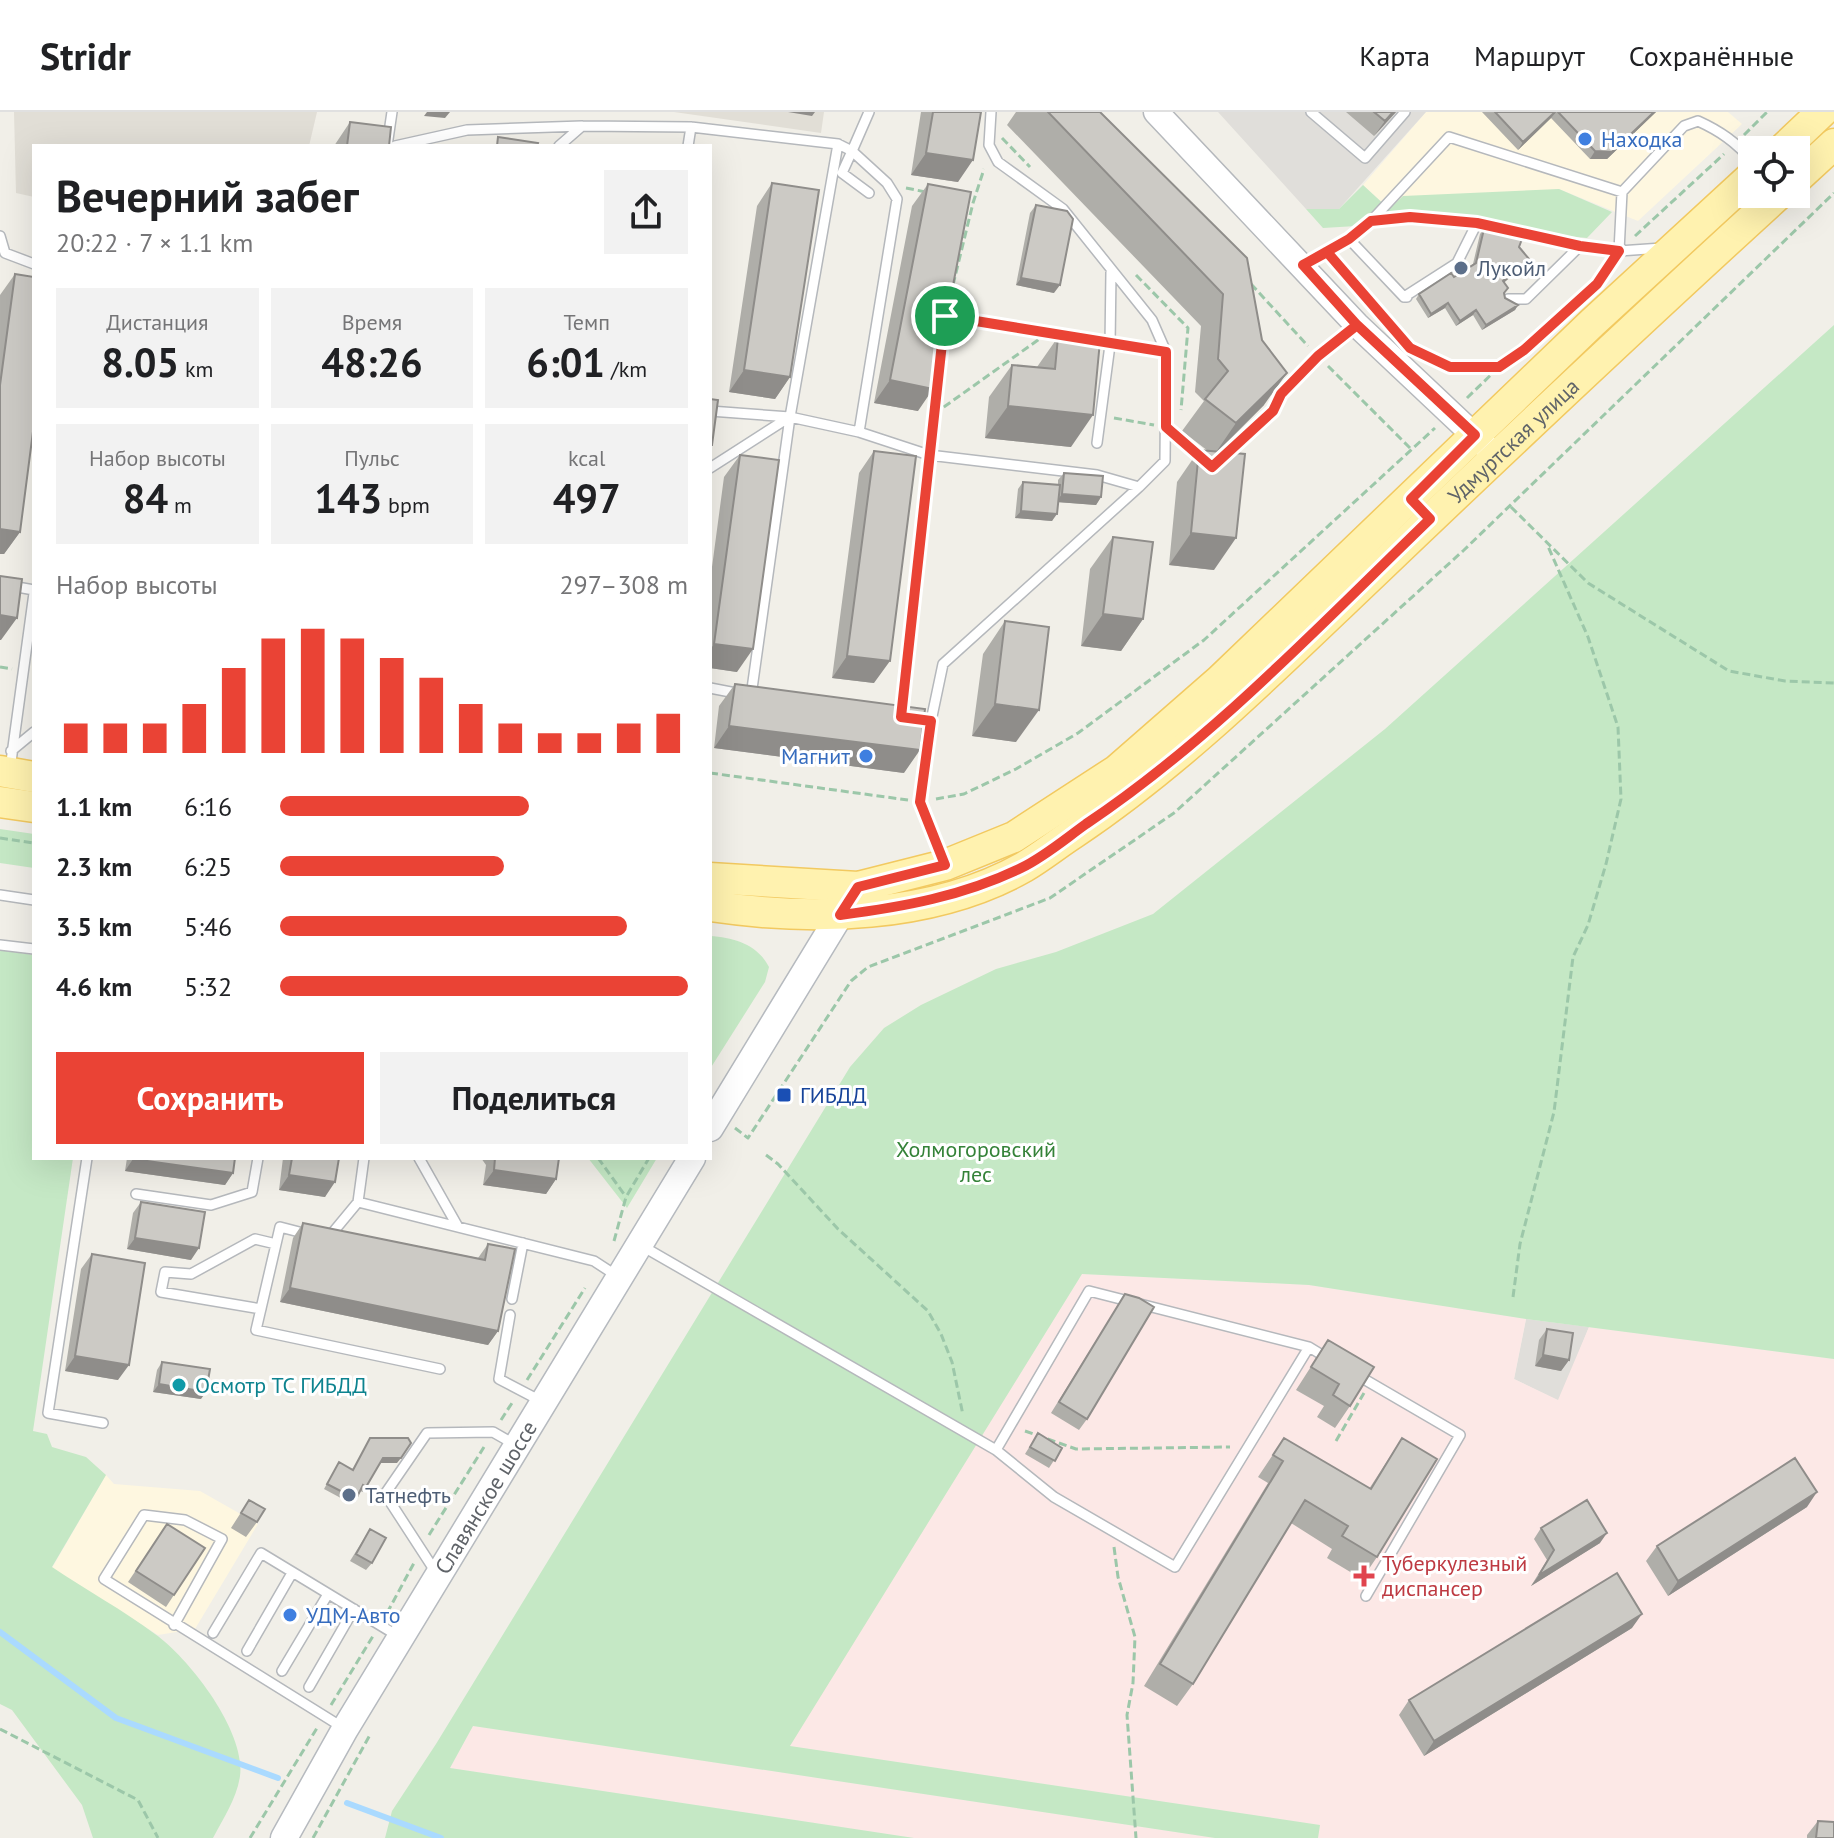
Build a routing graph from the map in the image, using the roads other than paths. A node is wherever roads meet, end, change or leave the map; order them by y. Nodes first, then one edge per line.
1 (392, 112) edge
2 (869, 112) edge
3 (991, 112) edge
4 (1311, 112) edge
5 (1405, 112) edge
6 (1690, 112) edge
7 (1822, 112) edge
8 (1163, 114) edge
9 (1698, 121) junction
10 (582, 126) junction
11 (691, 127) junction
12 (1797, 136) edge
13 (1738, 143) edge
14 (387, 144) edge
15 (404, 144) edge
16 (561, 144) edge
17 (688, 144) edge
18 (838, 144) junction
19 (1834, 144) edge
20 (852, 151) junction
21 (1810, 166) edge
22 (1738, 189) edge
23 (1622, 192) junction
24 (869, 193) dead end
25 (1759, 208) edge
26 (1371, 221) junction
27 (1477, 223) junction
28 (0, 236) edge
29 (1349, 239) junction
30 (1580, 246) junction
31 (1674, 247) junction
32 (1619, 251) junction
33 (3, 257) edge
34 (32, 264) edge
35 (1303, 265) junction
36 (1111, 272) junction
37 (1508, 299) edge
38 (1357, 325) junction
39 (1590, 327) junction
40 (1281, 394) edge
41 (712, 411) edge
42 (790, 417) junction
43 (859, 432) junction
44 (1475, 435) junction
45 (1097, 443) edge
46 (929, 455) junction
47 (1497, 457) junction
48 (712, 467) edge
49 (1139, 487) junction
50 (1420, 509) junction
51 (0, 584) edge
52 (32, 591) edge
53 (32, 609) edge
54 (712, 688) edge
55 (751, 696) junction
56 (766, 698) edge
57 (886, 715) edge
58 (901, 717) junction
59 (931, 721) junction
60 (32, 736) edge
61 (14, 768) edge
62 (0, 802) edge
63 (32, 807) edge
64 (945, 865) junction
65 (712, 878) edge
66 (858, 887) junction
67 (0, 895) edge
68 (32, 900) edge
69 (712, 906) edge
70 (840, 915) junction
71 (0, 945) edge
72 (32, 949) edge
73 (712, 1125) edge
74 (87, 1160) edge
75 (258, 1160) edge
76 (364, 1160) edge
77 (420, 1160) edge
78 (691, 1160) edge
79 (136, 1194) dead end
80 (358, 1202) junction
81 (458, 1227) junction
82 (523, 1243) junction
83 (276, 1244) junction
84 (640, 1245) junction
85 (610, 1271) junction
86 (512, 1299) edge
87 (261, 1309) junction
88 (510, 1315) dead end
89 (1309, 1347) junction
90 (1334, 1361) edge
91 (440, 1369) dead end
92 (1346, 1369) edge
93 (532, 1396) junction
94 (103, 1423) dead end
95 (517, 1446) junction
96 (996, 1450) junction
97 (292, 1573) junction
98 (438, 1576) junction
99 (328, 1594) junction
100 (1366, 1596) dead end
101 (354, 1609) junction
102 (174, 1625) junction
103 (390, 1631) junction
104 (213, 1633) dead end
105 (247, 1651) dead end
106 (282, 1671) dead end
107 (309, 1687) dead end
108 (334, 1723) junction
109 (284, 1838) edge

1 - 14 lane
2 - 20 lane
3 - 36 lane
4 - 5 lane
6 - 9 lane
7 - 12 main road
8 - 35 street
9 - 13 lane
9 - 23 lane
10 - 11 lane
10 - 15 lane
10 - 16 lane
11 - 17 lane
11 - 18 lane
18 - 20 lane
18 - 42 lane
19 - 21 main road
20 - 24 lane
20 - 43 lane
22 - 31 main road, Удмуртская улица
23 - 26 lane
23 - 32 lane
25 - 39 main road, Удмуртская улица
26 - 27 lane
26 - 29 lane
27 - 29 lane
27 - 30 lane
28 - 33 lane
29 - 35 lane
30 - 32 lane
30 - 37 lane
31 - 32 lane
31 - 39 main road, Удмуртская улица
33 - 34 lane
35 - 38 street
36 - 45 lane
36 - 49 lane
38 - 40 lane
38 - 44 street
39 - 44 main road, Удмуртская улица
39 - 47 main road, Удмуртская улица
41 - 42 lane
42 - 43 lane
42 - 48 lane
42 - 55 lane
43 - 46 lane
44 - 47 street
44 - 50 main road, Удмуртская улица
46 - 49 lane
46 - 58 lane
47 - 50 main road, Удмуртская улица
49 - 59 lane
50 - 64 main road, Удмуртская улица
50 - 70 main road, Удмуртская улица
51 - 52 lane
53 - 61 lane
54 - 55 lane
55 - 56 lane
57 - 58 lane
58 - 59 lane
59 - 64 lane
60 - 61 lane
62 - 63 main road
64 - 66 main road, Удмуртская улица
65 - 66 main road, Удмуртская улица
66 - 70 main road
67 - 68 lane
69 - 70 main road, Удмуртская улица
70 - 73 main road
71 - 72 lane
74 - 94 lane
75 - 79 lane
76 - 80 lane
77 - 81 lane
78 - 84 main road, Славянское шоссе
80 - 81 lane
80 - 83 lane
81 - 82 lane
82 - 85 lane
82 - 86 lane
83 - 87 lane
83 - 87 lane
84 - 85 main road, Славянское шоссе
84 - 96 lane
85 - 93 main road, Славянское шоссе
87 - 91 lane
88 - 93 lane
89 - 90 lane
89 - 96 lane
89 - 96 lane
92 - 100 lane
93 - 95 main road, Славянское шоссе
95 - 98 main road, Славянское шоссе
95 - 98 lane
97 - 99 lane
97 - 104 lane
97 - 105 lane
98 - 103 main road, Славянское шоссе
99 - 101 lane
99 - 106 lane
101 - 103 lane
101 - 107 lane
102 - 102 lane
102 - 108 lane
103 - 108 main road, Славянское шоссе
108 - 109 main road, Славянское шоссе

